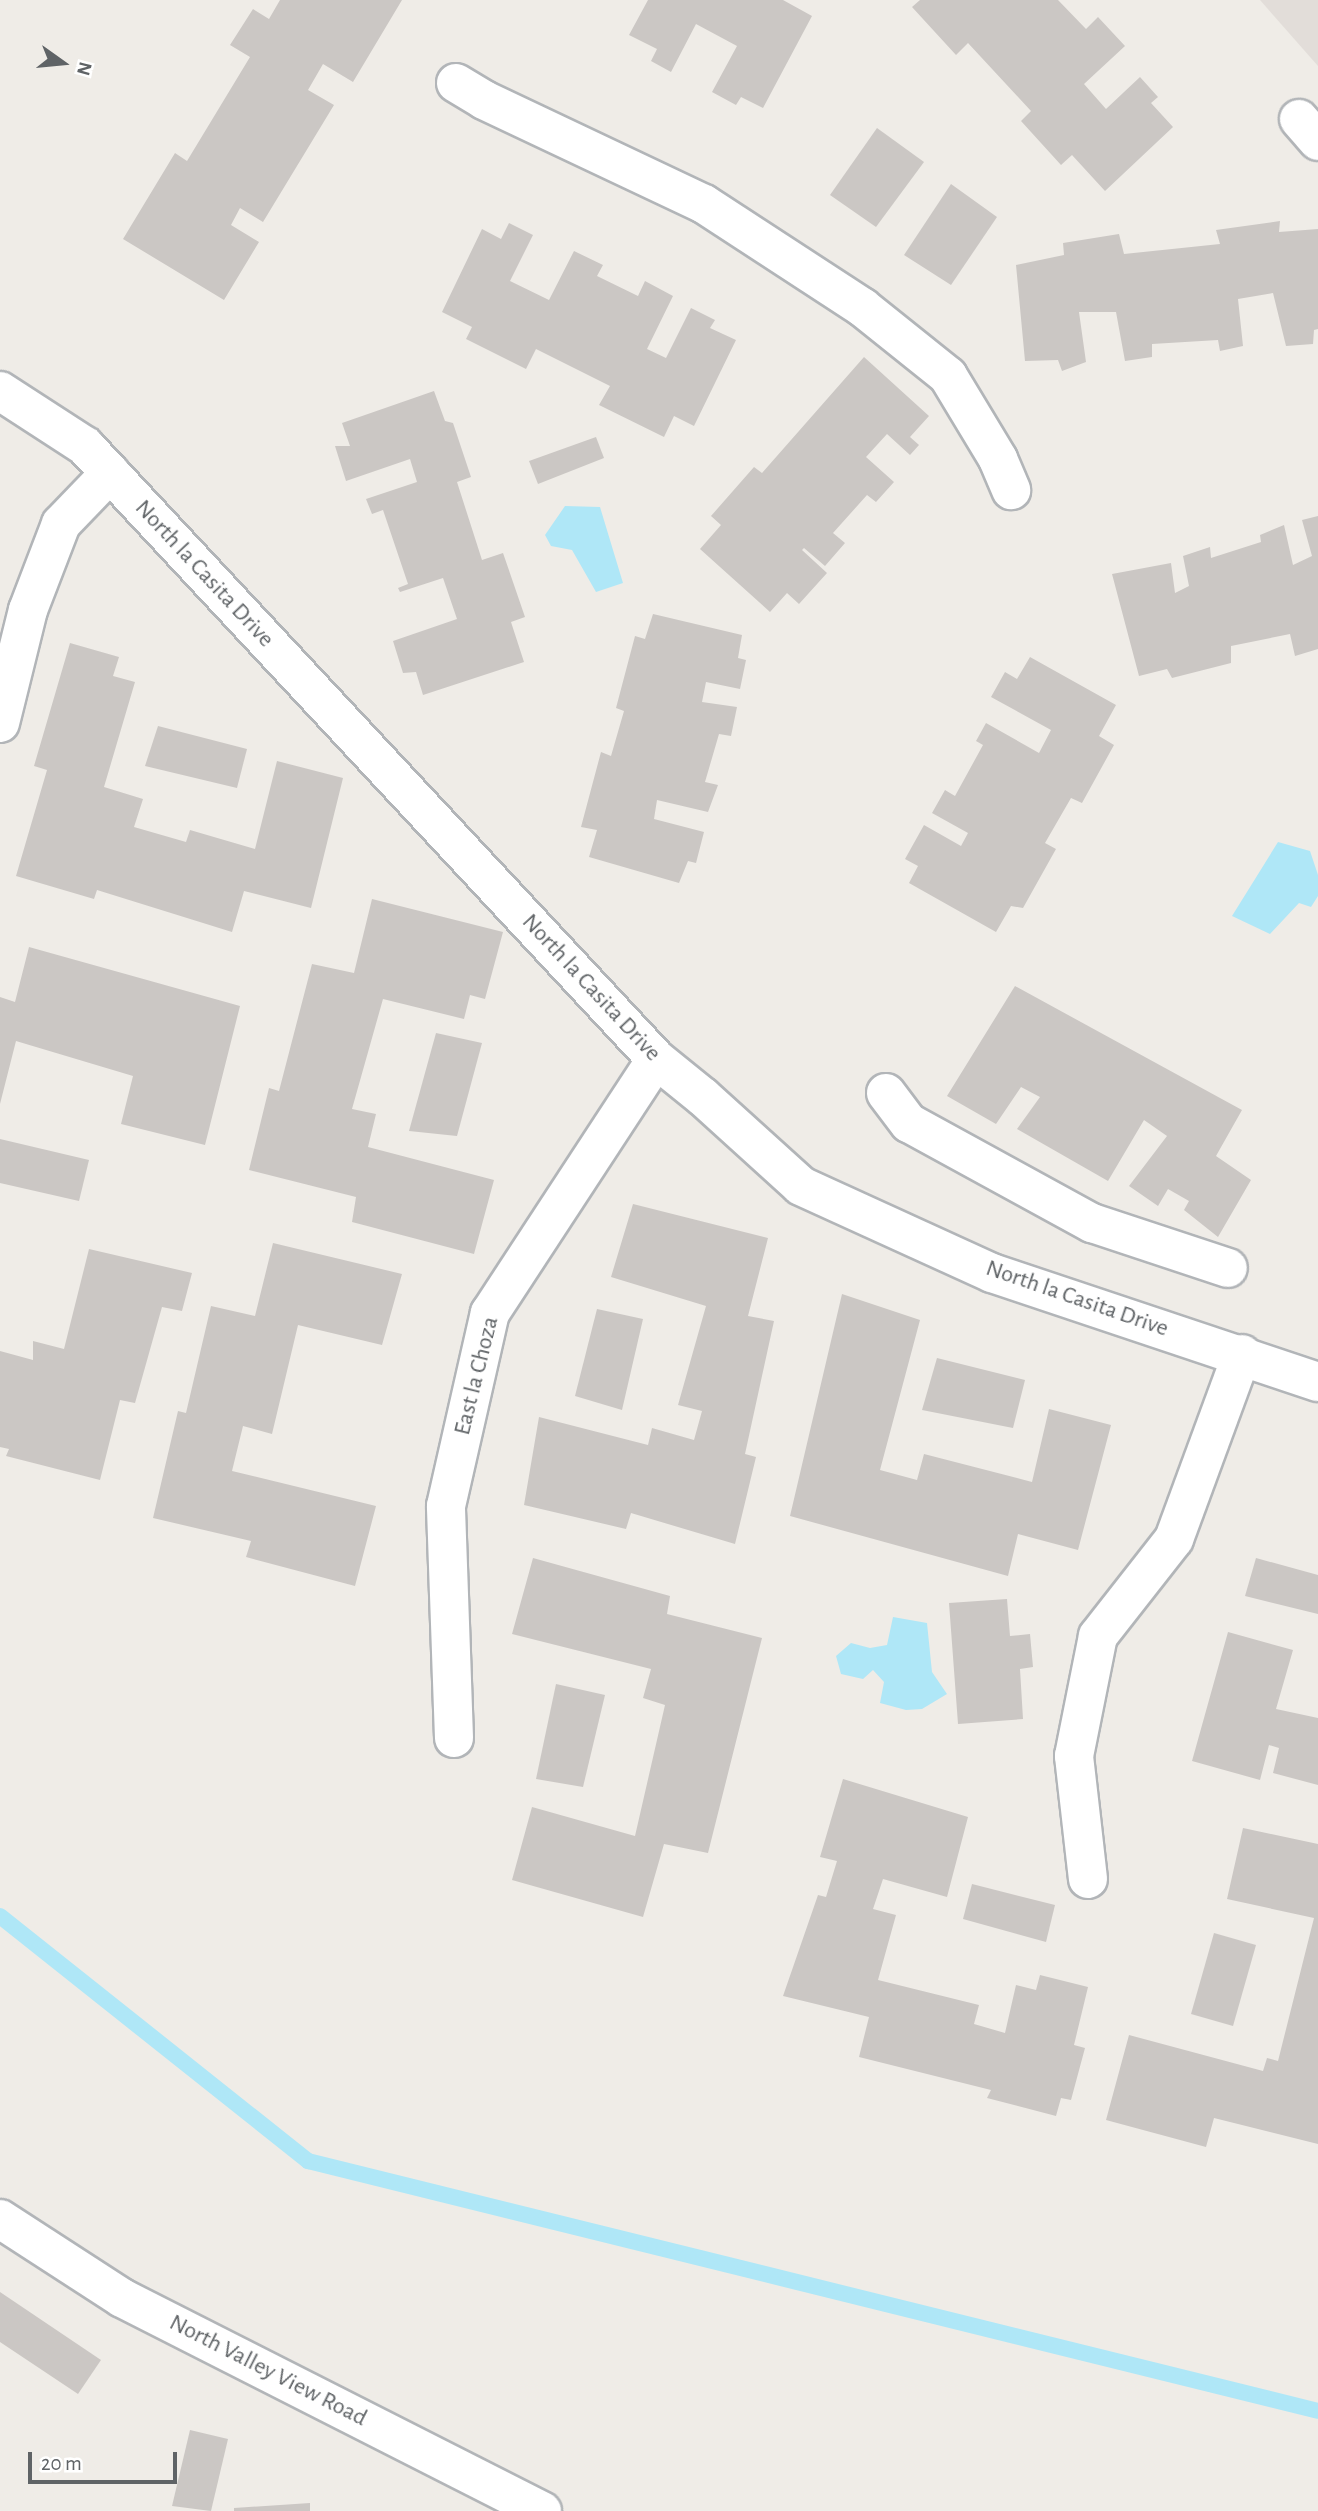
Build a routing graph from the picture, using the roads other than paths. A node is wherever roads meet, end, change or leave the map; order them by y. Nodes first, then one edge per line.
1 (456, 83) dead end
2 (0, 391) edge
3 (110, 473) junction
4 (1011, 490) dead end
5 (0, 723) edge
6 (656, 1059) junction
7 (886, 1093) dead end
8 (1228, 1268) dead end
9 (1242, 1354) junction
10 (1318, 1382) edge
11 (454, 1738) dead end
12 (1088, 1879) dead end
13 (0, 2219) edge
14 (542, 2511) edge

1 - 4 street
2 - 3 street, North la Casita Drive
3 - 5 street
3 - 6 street, North la Casita Drive
6 - 9 street, North la Casita Drive
6 - 11 street, East la Choza
7 - 8 street
9 - 10 street, North la Casita Drive
9 - 12 street
13 - 14 street, North Valley View Road

